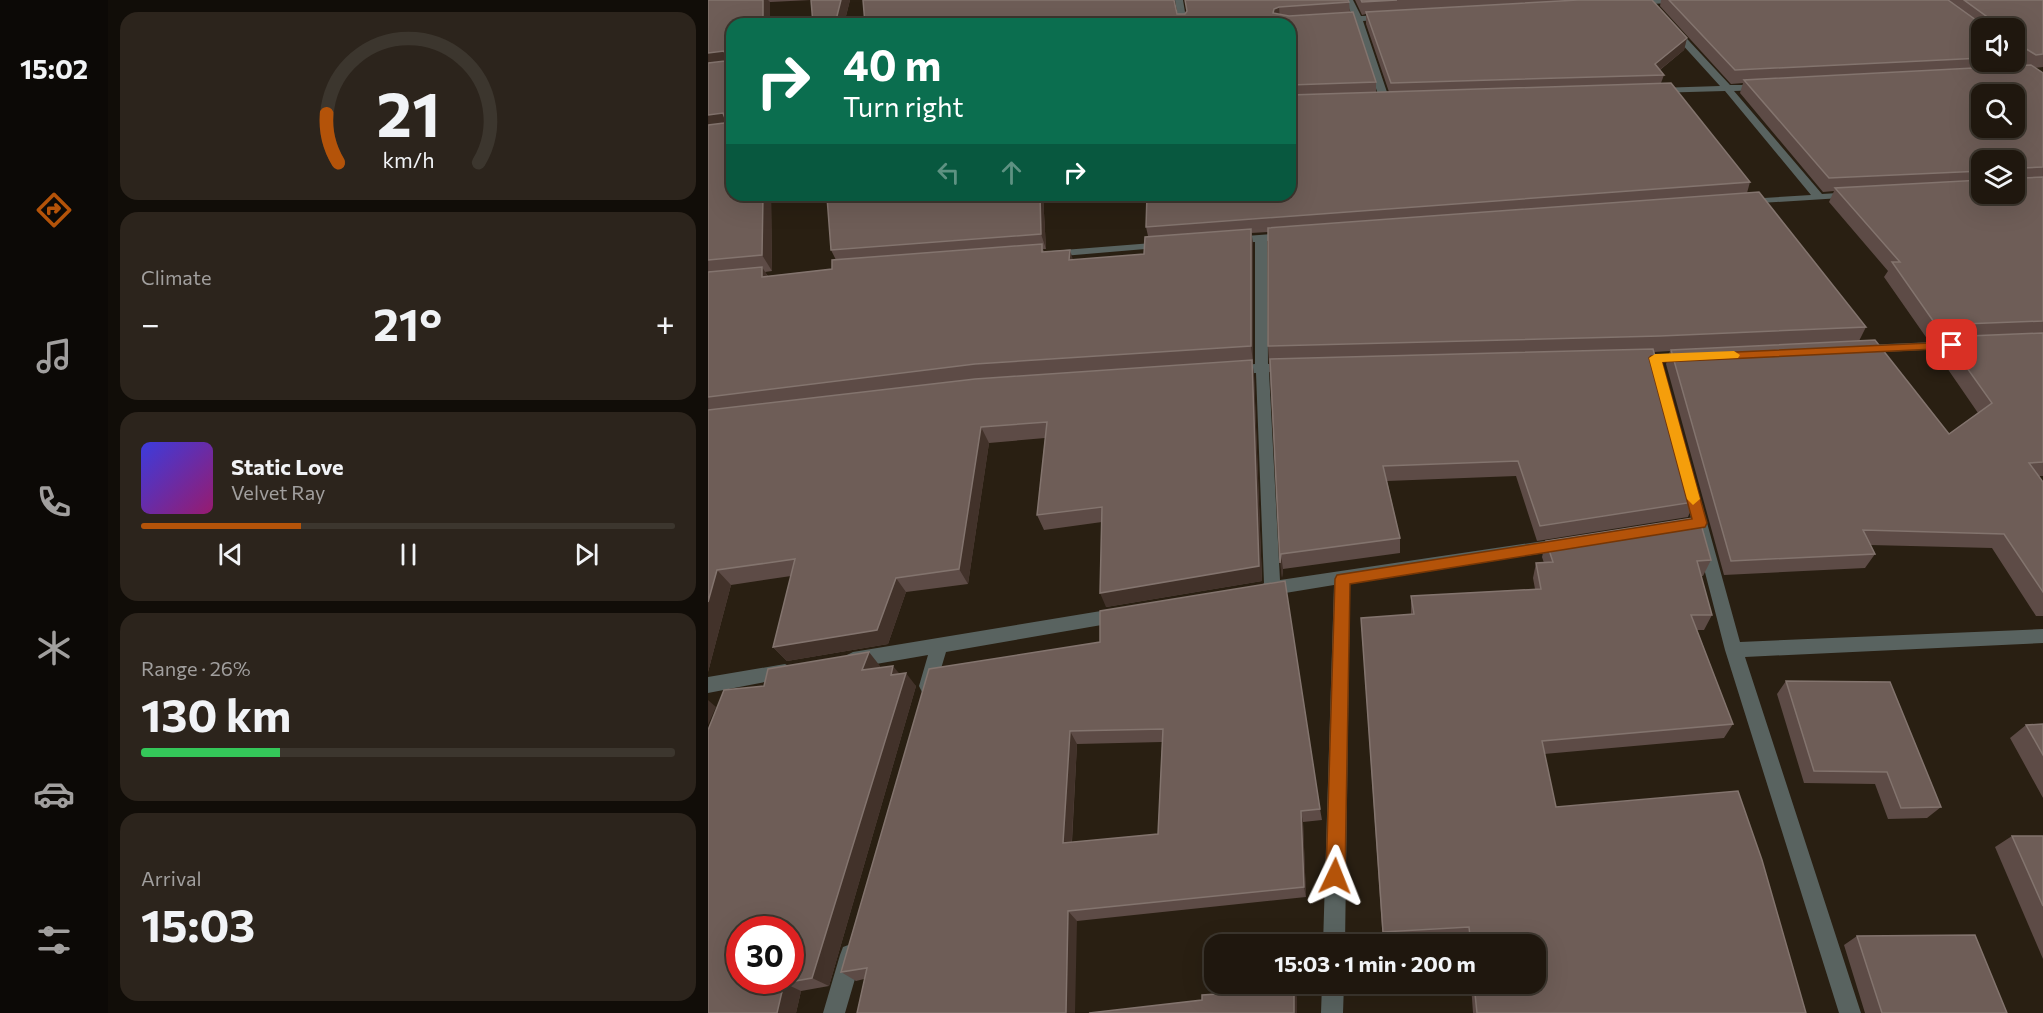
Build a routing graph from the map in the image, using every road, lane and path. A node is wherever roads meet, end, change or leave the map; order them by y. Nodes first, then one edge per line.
1 (1179, 0) edge
2 (1349, 0) edge
3 (1687, 0) edge
4 (1648, 1) edge
5 (1625, 3) edge
6 (1656, 10) edge
7 (1393, 17) edge
8 (1182, 18) edge
9 (1359, 19) junction
10 (1664, 19) edge
11 (1325, 21) edge
12 (2027, 72) junction
13 (2043, 72) edge
14 (2015, 73) edge
15 (1776, 86) edge
16 (2043, 87) edge
17 (1728, 89) junction
18 (1646, 92) edge
19 (1397, 100) edge
20 (1373, 101) edge
21 (1385, 101) junction
22 (1866, 194) edge
23 (1819, 196) junction
24 (1736, 203) edge
25 (1297, 236) edge
26 (1261, 238) junction
27 (1226, 241) edge
28 (1179, 244) edge
29 (1038, 255) edge
30 (1972, 344) edge
31 (1855, 350) edge
32 (1702, 356) edge
33 (1655, 358) junction
34 (1620, 360) edge
35 (1308, 367) edge
36 (1262, 368) junction
37 (1216, 371) edge
38 (1661, 380) edge
39 (1685, 468) edge
40 (1585, 541) edge
41 (1342, 579) junction
42 (1272, 588) junction
43 (1249, 592) edge
44 (1134, 612) edge
45 (2043, 636) edge
46 (939, 646) junction
47 (1734, 650) junction
48 (832, 664) edge
49 (797, 670) edge
50 (738, 679) junction
51 (708, 685) edge
52 (729, 701) edge
53 (923, 704) edge
54 (857, 933) edge
55 (1334, 934) edge
56 (1333, 994) edge
57 (834, 1013) edge
58 (1332, 1013) edge
59 (1850, 1013) edge

1 - 8 street
2 - 9 street
3 - 4 street
4 - 5 street
4 - 6 street
7 - 9 street
9 - 11 street
9 - 21 street
10 - 17 street
12 - 13 street
12 - 14 street
12 - 16 street
15 - 17 street
17 - 18 street
17 - 23 street
19 - 21 street
20 - 21 street
22 - 23 street
23 - 24 street
25 - 26 street
26 - 27 street
26 - 36 street
28 - 29 street
30 - 31 street
32 - 33 street
33 - 34 street
33 - 38 street
35 - 36 street
36 - 37 street
36 - 42 street
39 - 47 street
40 - 41 street
41 - 42 street
41 - 55 street
42 - 43 street
44 - 46 street
45 - 47 street
46 - 48 street
46 - 53 street
47 - 59 street
49 - 50 street
50 - 51 street
50 - 52 street
54 - 57 street
56 - 58 street

